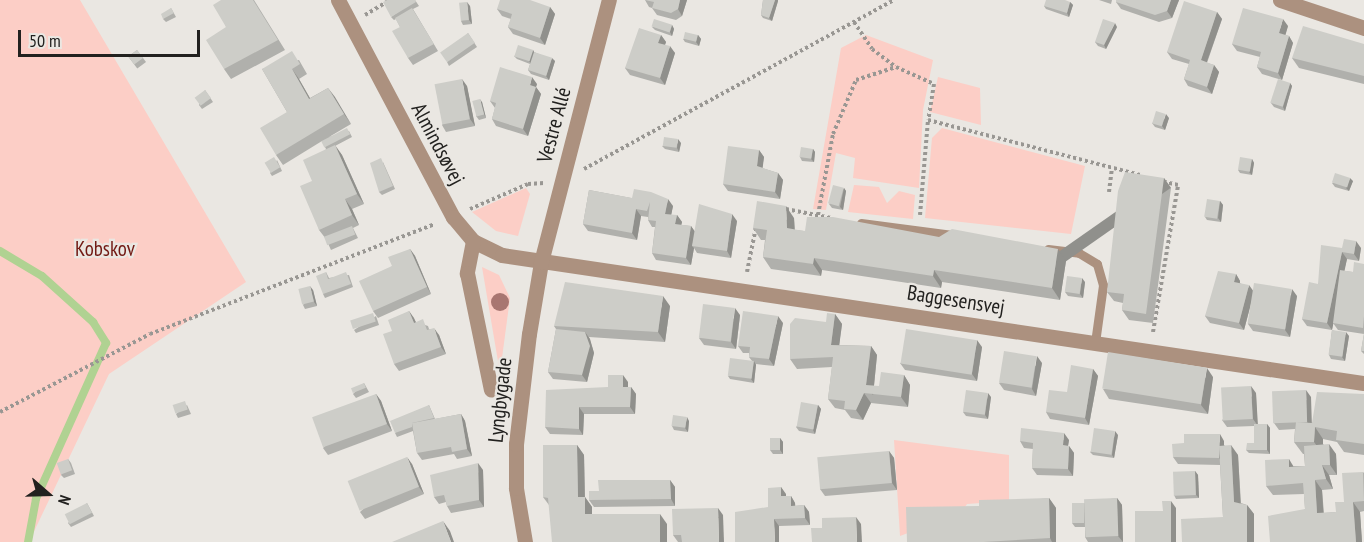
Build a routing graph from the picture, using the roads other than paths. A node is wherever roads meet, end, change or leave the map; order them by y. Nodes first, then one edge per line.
1 (338, 0) edge
2 (609, 0) edge
3 (1281, 0) edge
4 (1364, 28) edge
5 (850, 221) edge
6 (964, 237) edge
7 (472, 241) junction
8 (1033, 246) edge
9 (541, 262) junction
10 (1095, 343) junction
11 (1364, 383) edge
12 (491, 390) dead end
13 (525, 542) edge

1 - 7 street, Almindsøvej
2 - 9 street, Vestre Allé
3 - 4 street
5 - 6 lane
7 - 9 street, Almindsøvej
7 - 12 street, Lyngbygade
8 - 10 lane
9 - 10 street, Baggesensvej
9 - 13 street, Lyngbygade
10 - 11 street, Baggesensvej

